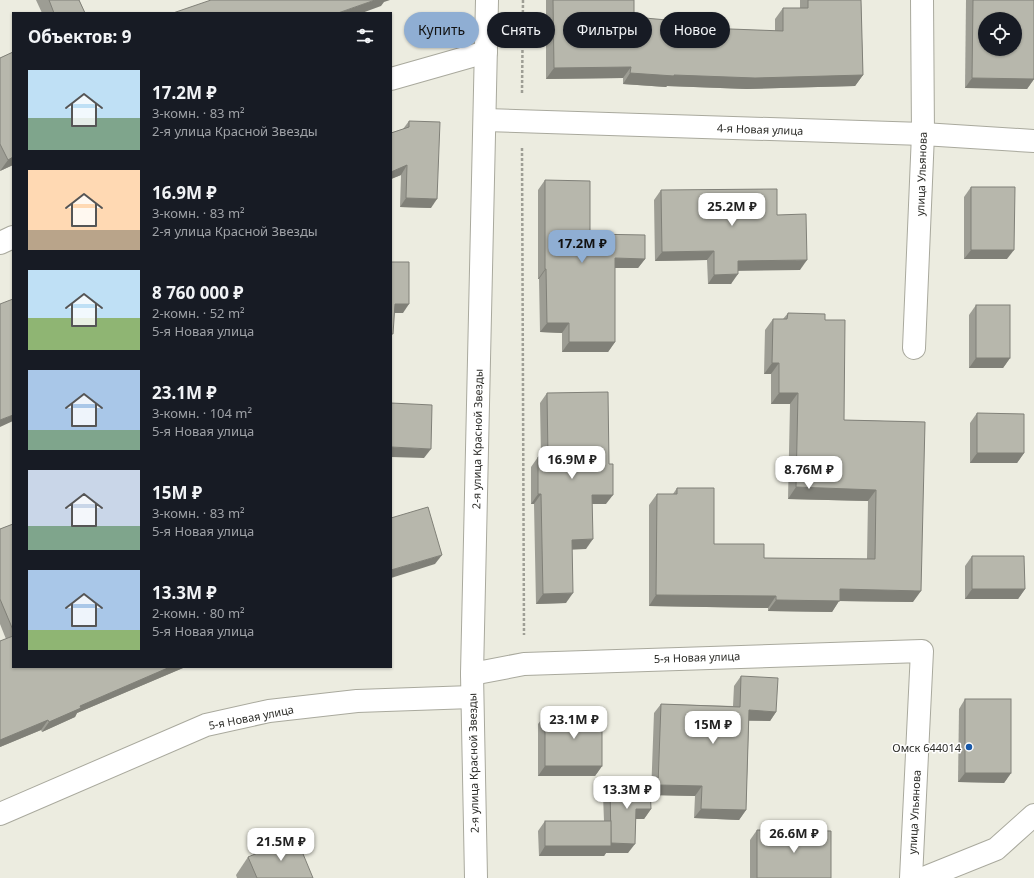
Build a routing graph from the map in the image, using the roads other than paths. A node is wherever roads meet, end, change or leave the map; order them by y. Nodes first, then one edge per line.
1 (487, 0) edge
2 (922, 0) edge
3 (486, 52) junction
4 (392, 79) edge
5 (485, 120) junction
6 (923, 134) junction
7 (1034, 142) edge
8 (12, 237) edge
9 (0, 243) edge
10 (914, 348) dead end
11 (922, 651) joint
12 (472, 674) junction
13 (472, 697) junction
14 (0, 814) edge
15 (1034, 815) edge
16 (476, 878) edge
17 (911, 878) edge
18 (924, 878) edge

1 - 3 street, 2-я улица Красной Звезды
2 - 6 street, улица Ульянова
3 - 4 street
3 - 5 street, 2-я улица Красной Звезды
5 - 6 street, 4-я Новая улица
5 - 12 street, 2-я улица Красной Звезды
6 - 7 street, 4-я Новая улица
6 - 10 street, улица Ульянова
8 - 9 street
11 - 12 street, 5-я Новая улица
11 - 17 street, улица Ульянова
12 - 13 street, 2-я улица Красной Звезды
13 - 14 street, 5-я Новая улица
13 - 16 street, 2-я улица Красной Звезды
15 - 18 street

